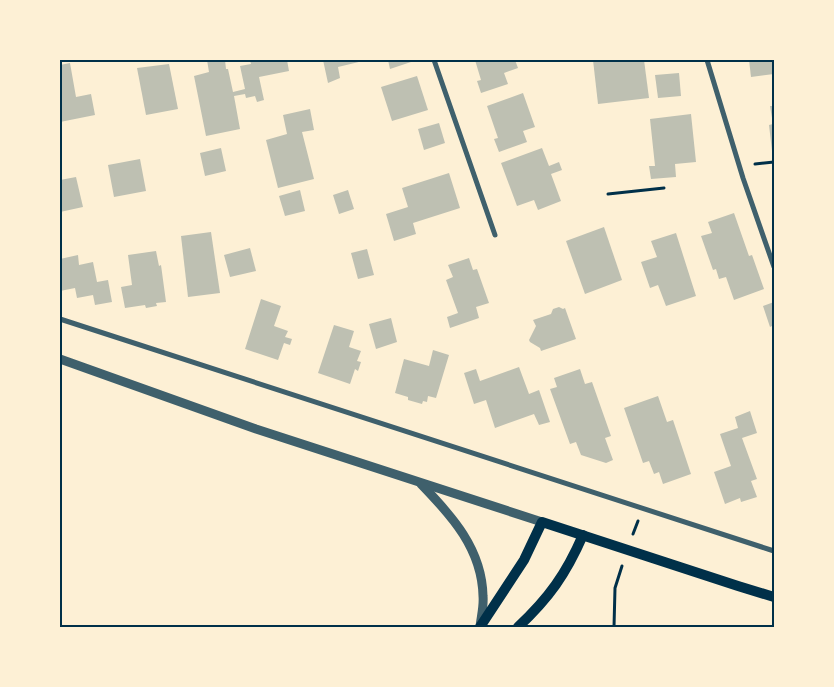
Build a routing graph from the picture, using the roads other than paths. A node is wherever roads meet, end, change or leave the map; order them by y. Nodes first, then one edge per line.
1 (434, 60) edge
2 (707, 60) edge
3 (495, 235) dead end
4 (774, 267) edge
5 (60, 319) edge
6 (60, 359) edge
7 (419, 482) junction
8 (542, 522) junction
9 (583, 535) junction
10 (774, 552) edge
11 (774, 596) edge
12 (480, 627) edge
13 (518, 627) edge

1 - 3 street
2 - 4 street
5 - 10 street
6 - 7 street
7 - 8 street
7 - 12 street
8 - 9 main road
8 - 12 main road
9 - 11 main road
9 - 13 main road

